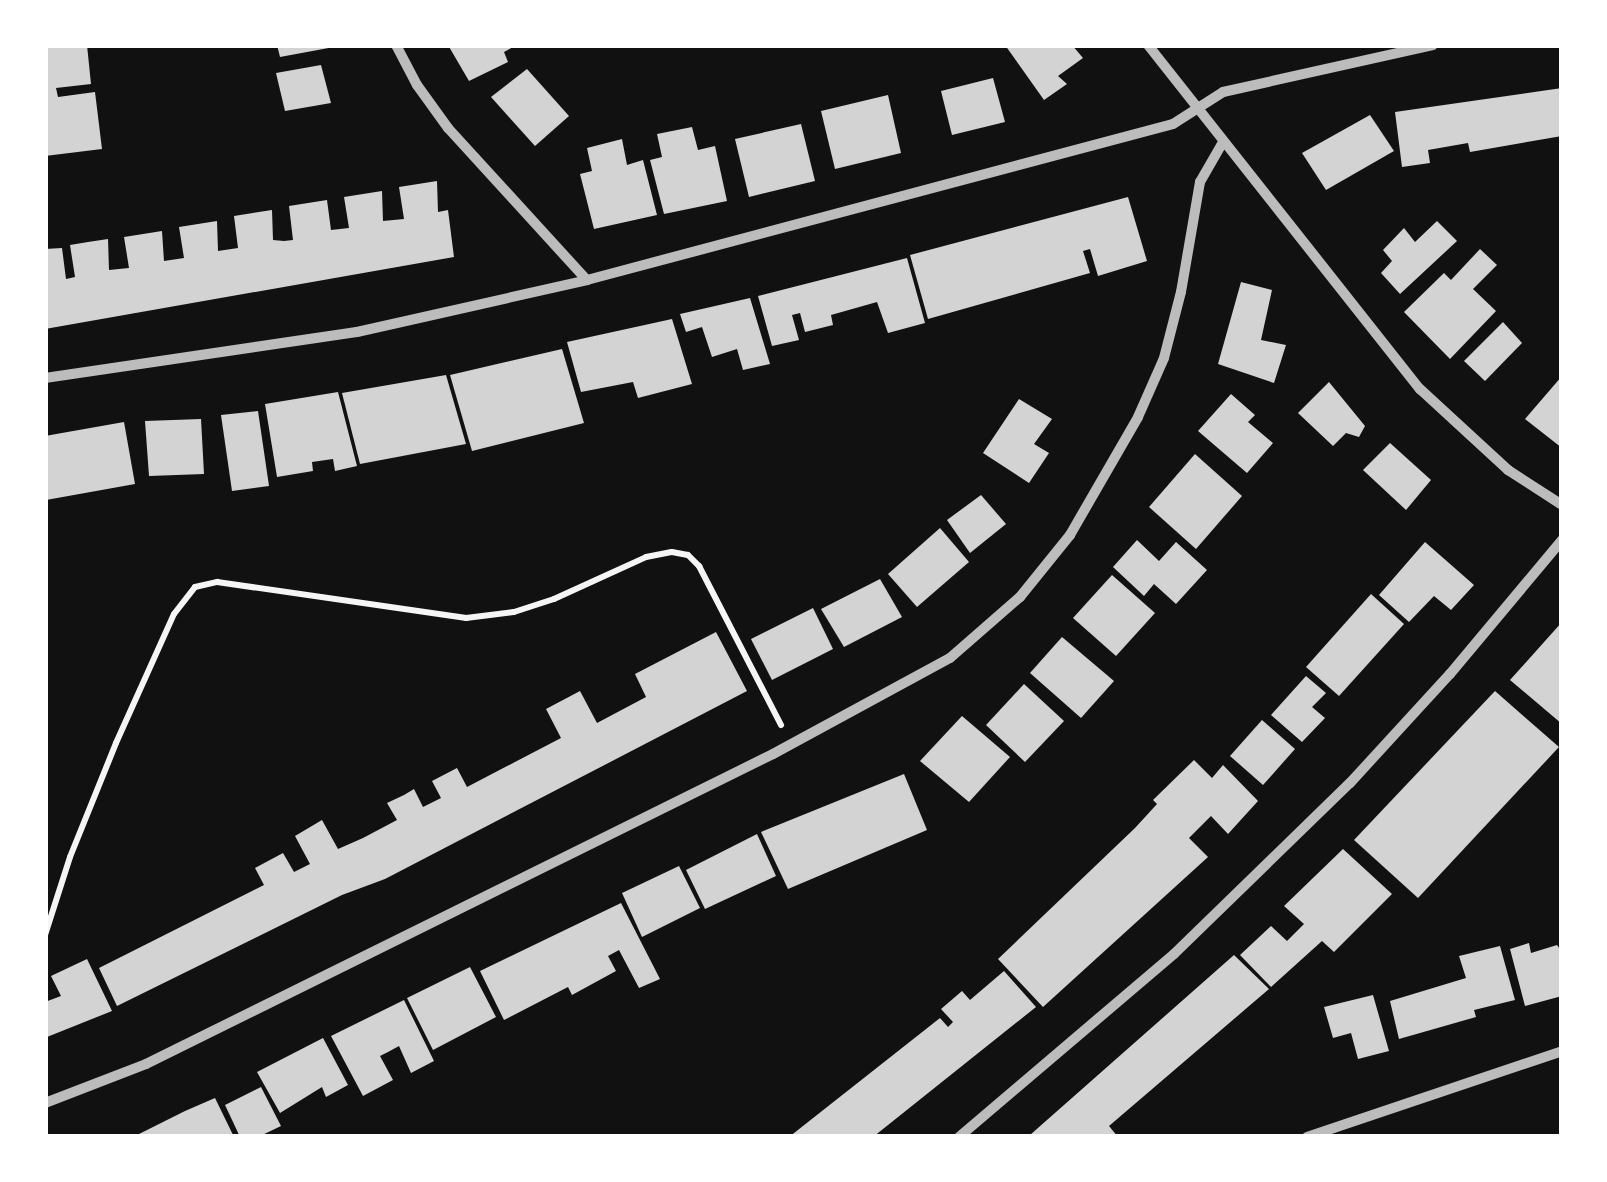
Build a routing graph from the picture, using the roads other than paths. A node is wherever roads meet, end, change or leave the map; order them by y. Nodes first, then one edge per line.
1 (396, 45) edge
2 (1148, 45) edge
3 (1433, 45) edge
4 (1196, 109) junction
5 (1222, 142) junction
6 (587, 280) junction
7 (45, 378) edge
8 (1562, 505) edge
9 (1562, 540) edge
10 (1562, 1051) edge
11 (45, 1104) edge
12 (960, 1137) edge
13 (1307, 1137) edge

1 - 6 street
2 - 4 street
3 - 4 street
4 - 5 street
4 - 6 street
5 - 8 street
5 - 11 street
6 - 7 street
9 - 12 street
10 - 13 street

